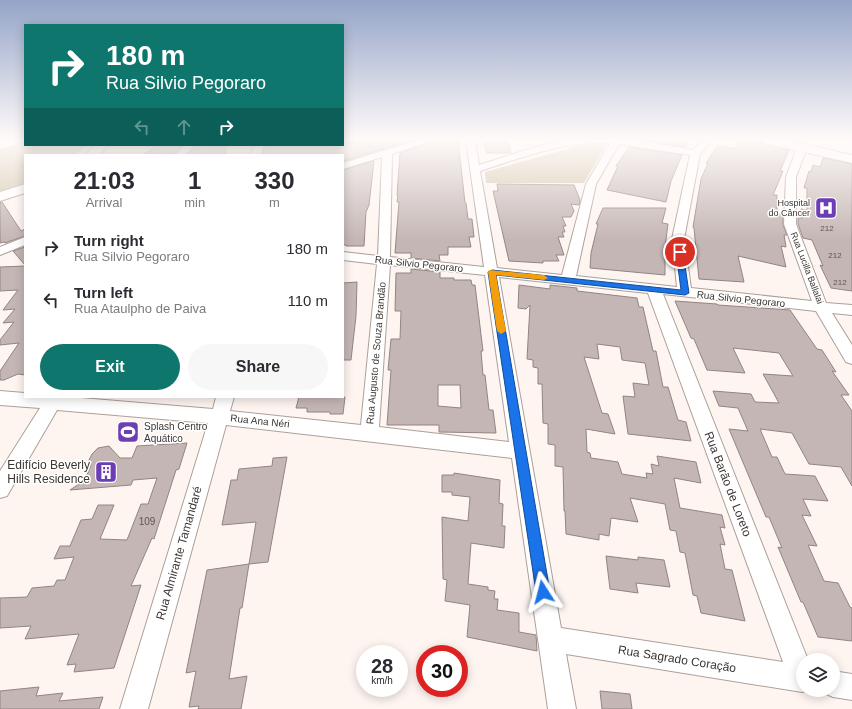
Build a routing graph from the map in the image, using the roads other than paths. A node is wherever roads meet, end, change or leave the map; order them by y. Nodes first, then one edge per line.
1 (386, 173) edge
2 (476, 173) edge
3 (597, 173) edge
4 (691, 173) edge
5 (792, 173) edge
6 (24, 188) edge
7 (0, 197) edge
8 (24, 241) edge
9 (0, 251) edge
10 (344, 256) edge
11 (384, 260) junction
12 (492, 272) junction
13 (568, 280) junction
14 (654, 289) junction
15 (685, 293) junction
16 (821, 307) junction
17 (852, 310) edge
18 (852, 358) edge
19 (0, 398) edge
20 (54, 400) edge
21 (222, 407) edge
22 (369, 433) junction
23 (520, 451) junction
24 (0, 489) edge
25 (550, 640) junction
26 (796, 661) edge
27 (796, 678) edge
28 (840, 685) edge
29 (852, 687) edge
30 (134, 709) edge
31 (562, 709) edge

1 - 11 street, Rua Augusto de Souza Brandão
2 - 12 street
3 - 13 street
4 - 15 street
5 - 16 street, Rua Lucilla Ballalai
6 - 7 main road
8 - 9 street
10 - 11 street, Rua Silvio Pegoraro
11 - 12 street, Rua Silvio Pegoraro
11 - 22 street, Rua Augusto de Souza Brandão
12 - 13 street, Rua Silvio Pegoraro
12 - 23 street
13 - 14 street, Rua Silvio Pegoraro
14 - 15 street, Rua Silvio Pegoraro
14 - 26 street, Rua Barão de Loreto
15 - 16 street, Rua Silvio Pegoraro
16 - 17 street, Rua Silvio Pegoraro
16 - 18 street, Rua Lucilla Ballalai
19 - 20 street, Rua Ana Néri
20 - 21 street, Rua Ana Néri
20 - 24 street
21 - 22 street, Rua Ana Néri
21 - 30 street, Rua Almirante Tamandaré
22 - 23 street, Rua Ana Néri
23 - 25 street
25 - 27 street, Rua Sagrado Coração
25 - 31 street
28 - 29 street

